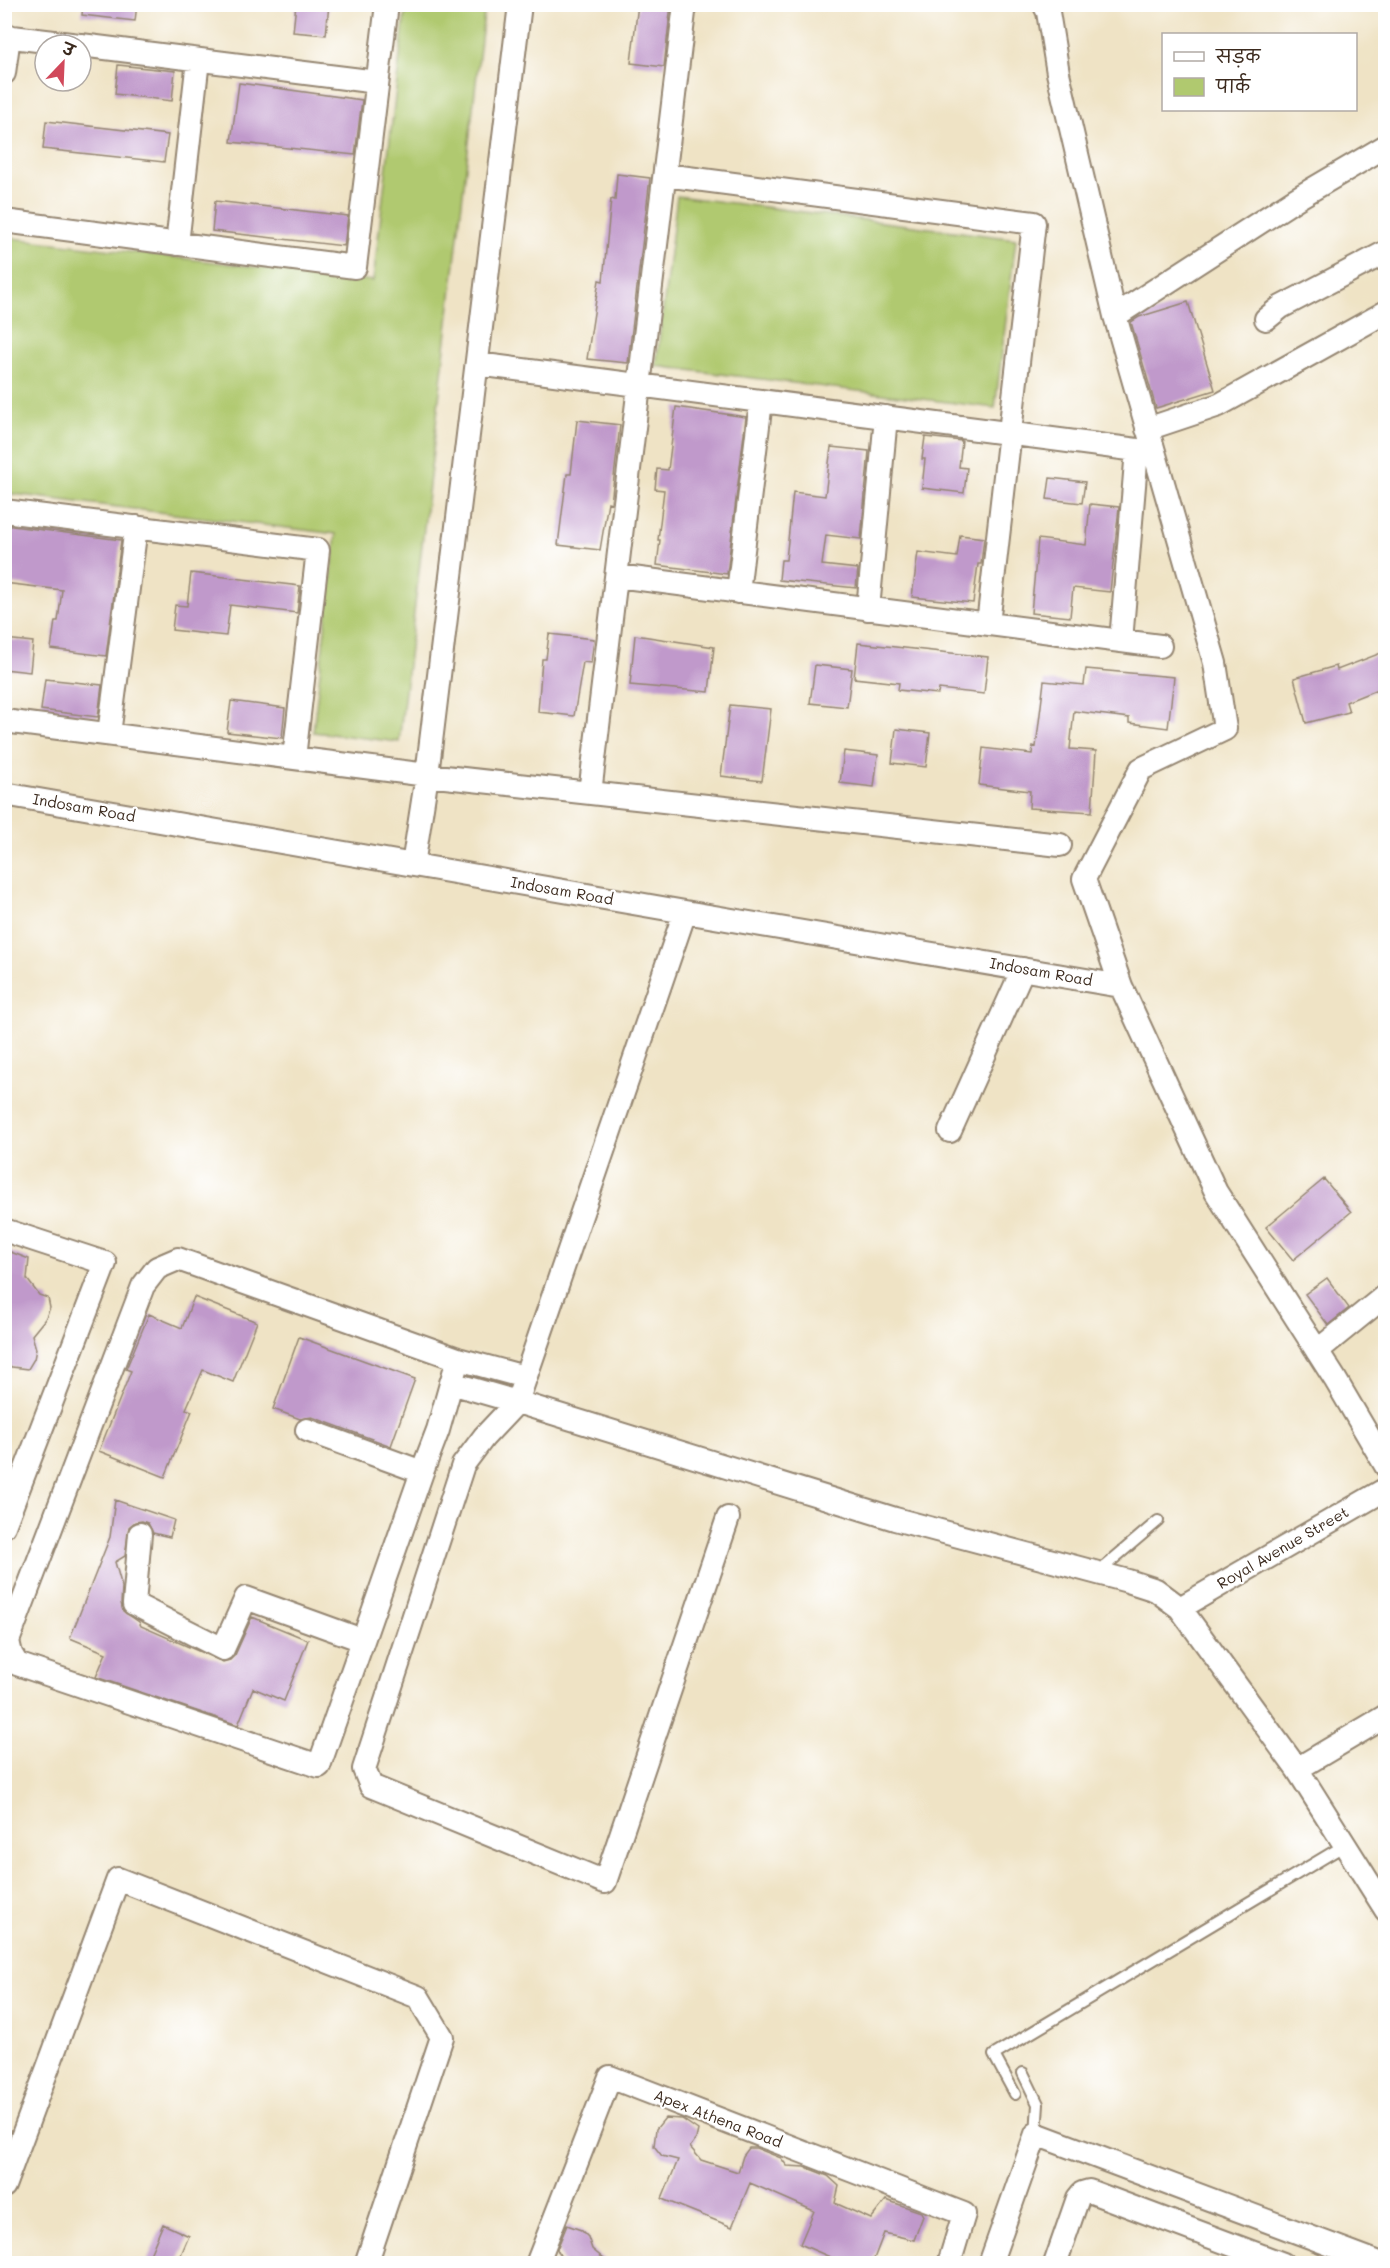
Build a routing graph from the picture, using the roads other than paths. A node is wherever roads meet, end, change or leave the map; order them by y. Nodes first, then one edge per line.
1 (387, 4) edge
2 (520, 4) edge
3 (685, 4) edge
4 (1044, 4) edge
5 (7, 36) edge
6 (33, 39) edge
7 (93, 47) edge
8 (198, 60) junction
9 (4, 73) edge
10 (378, 82) junction
11 (1386, 146) edge
12 (665, 175) junction
13 (4, 220) edge
14 (177, 244) junction
15 (1386, 252) edge
16 (1386, 312) edge
17 (1115, 316) junction
18 (1266, 319) dead end
19 (477, 364) junction
20 (640, 385) junction
21 (761, 401) junction
22 (885, 417) junction
23 (1147, 429) junction
24 (1010, 433) junction
25 (4, 511) edge
26 (136, 527) junction
27 (617, 576) junction
28 (738, 592) junction
29 (868, 609) junction
30 (988, 624) junction
31 (1121, 641) junction
32 (1160, 646) dead end
33 (4, 721) edge
34 (109, 734) junction
35 (294, 758) junction
36 (427, 775) junction
37 (590, 793) junction
38 (4, 794) edge
39 (1060, 845) dead end
40 (413, 865) junction
41 (684, 912) junction
42 (1023, 969) junction
43 (1121, 986) junction
44 (950, 1131) dead end
45 (4, 1230) edge
46 (1386, 1295) edge
47 (1317, 1351) junction
48 (458, 1359) junction
49 (525, 1377) junction
50 (451, 1383) junction
51 (518, 1402) junction
52 (307, 1430) dead end
53 (1384, 1458) edge
54 (422, 1472) junction
55 (1386, 1489) edge
56 (728, 1518) dead end
57 (1158, 1521) dead end
58 (4, 1526) edge
59 (140, 1534) dead end
60 (1097, 1572) junction
61 (1180, 1608) junction
62 (362, 1641) junction
63 (1386, 1716) edge
64 (1297, 1769) junction
65 (1345, 1845) junction
66 (1386, 1910) edge
67 (1023, 2073) dead end
68 (1015, 2094) dead end
69 (1036, 2134) junction
70 (4, 2186) edge
71 (366, 2264) edge
72 (537, 2264) edge
73 (949, 2264) edge
74 (990, 2264) edge
75 (1055, 2264) edge
76 (1283, 2264) edge
77 (1382, 2264) edge

1 - 10 street
2 - 19 street
3 - 12 street
4 - 17 street
5 - 6 street
5 - 9 street
7 - 8 street
8 - 10 street
8 - 14 street
10 - 14 street
11 - 17 street
12 - 20 street
12 - 24 street
13 - 14 street
15 - 18 street
16 - 23 street
17 - 23 street
19 - 20 street
19 - 36 street
20 - 21 street
20 - 27 street
21 - 22 street
21 - 28 street
22 - 24 street
22 - 29 street
23 - 43 street
24 - 30 street
24 - 31 street
25 - 26 street
26 - 34 street
26 - 35 street
27 - 28 street
27 - 37 street
28 - 29 street
29 - 30 street
30 - 31 street
31 - 32 street
33 - 34 street
34 - 35 street
35 - 36 street
36 - 37 street
36 - 40 street
37 - 39 street
38 - 40 street, Indosam Road
40 - 41 street, Indosam Road
41 - 42 street, Indosam Road
41 - 49 street
42 - 43 street, Indosam Road
42 - 44 street
43 - 47 street
45 - 58 street
46 - 47 street
47 - 53 street
48 - 49 street
48 - 50 street
48 - 62 street
49 - 51 street
50 - 51 street
50 - 54 street
51 - 56 street
51 - 60 street
52 - 54 street
54 - 62 street
55 - 61 street, Royal Avenue Street
57 - 60 lane
59 - 62 street
60 - 61 street
61 - 64 street
63 - 64 street
64 - 65 street
65 - 66 street
65 - 68 lane
67 - 69 lane
69 - 74 street
69 - 77 street
70 - 71 street
72 - 73 street, Apex Athena Road
75 - 76 street

